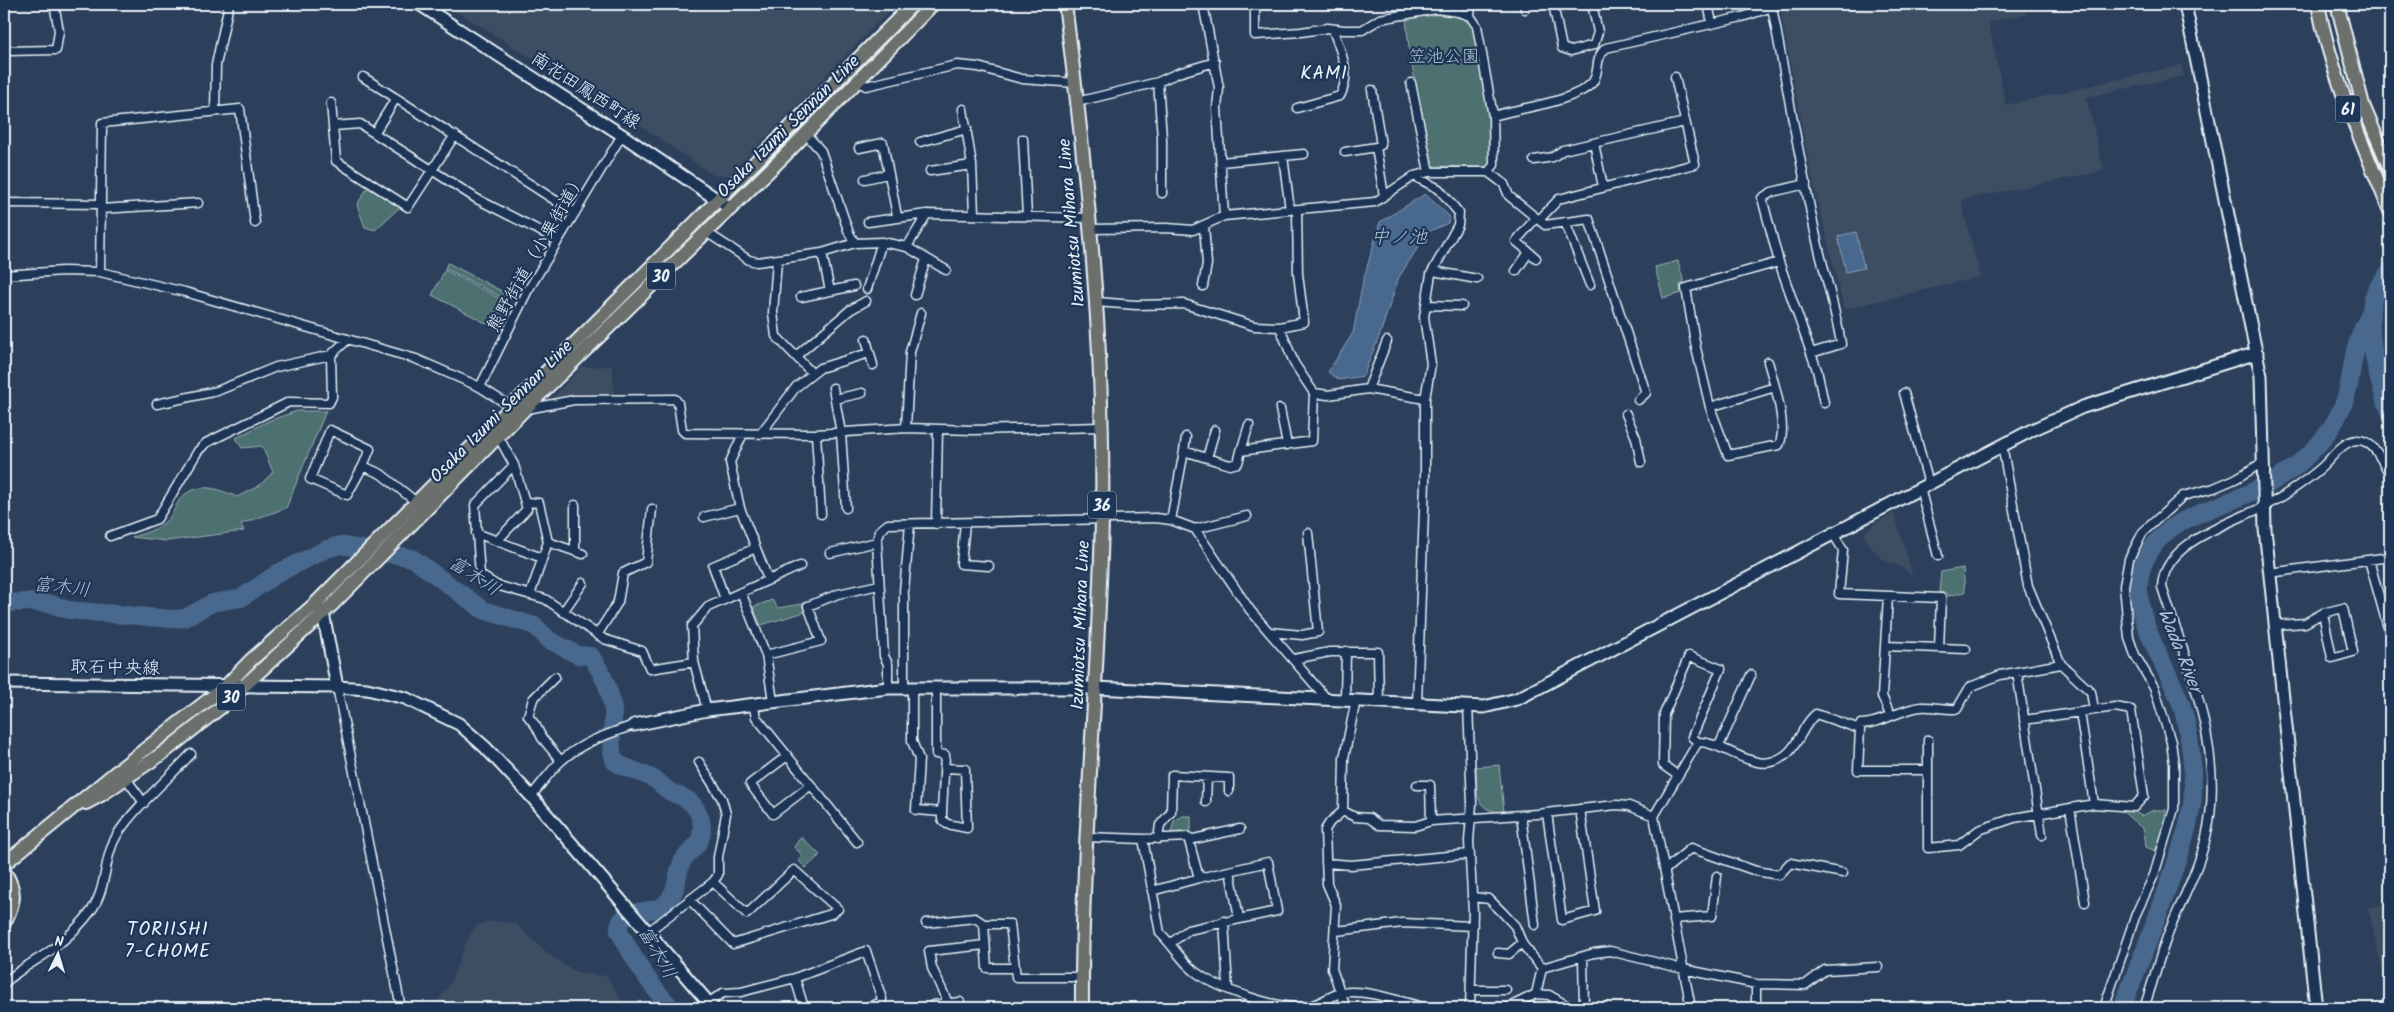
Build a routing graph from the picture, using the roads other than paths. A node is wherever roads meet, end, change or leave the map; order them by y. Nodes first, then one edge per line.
1 (54, 4) edge
2 (229, 4) edge
3 (419, 4) edge
4 (913, 4) edge
5 (933, 4) edge
6 (1066, 4) edge
7 (1203, 4) edge
8 (1471, 4) edge
9 (1553, 4) edge
10 (1592, 4) edge
11 (1708, 4) edge
12 (1782, 4) edge
13 (2185, 4) edge
14 (2318, 4) edge
15 (2337, 4) edge
16 (1772, 7) junction
17 (1255, 11) dead end
18 (1470, 16) junction
19 (1712, 23) junction
20 (1333, 30) junction
21 (1594, 45) junction
22 (4, 51) edge
23 (1601, 53) junction
24 (1215, 62) junction
25 (363, 76) dead end
26 (1675, 77) dead end
27 (857, 81) junction
28 (1158, 82) junction
29 (1076, 83) junction
30 (1412, 83) dead end
31 (1372, 90) dead end
32 (396, 98) junction
33 (1077, 102) junction
34 (330, 104) dead end
35 (1297, 108) dead end
36 (963, 109) dead end
37 (215, 110) junction
38 (1494, 116) junction
39 (1685, 122) junction
40 (333, 126) junction
41 (967, 129) junction
42 (375, 132) junction
43 (805, 133) junction
44 (455, 135) junction
45 (622, 135) junction
46 (1022, 139) dead end
47 (920, 142) dead end
48 (1594, 143) junction
49 (1376, 147) junction
50 (858, 148) dead end
51 (1345, 152) dead end
52 (1304, 154) dead end
53 (1283, 156) junction
54 (1534, 160) dead end
55 (1221, 162) junction
56 (972, 165) junction
57 (2390, 169) edge
58 (432, 170) junction
59 (930, 171) dead end
60 (1429, 172) junction
61 (1488, 172) junction
62 (888, 174) junction
63 (1414, 176) junction
64 (865, 179) dead end
65 (1806, 184) junction
66 (1603, 188) junction
67 (1162, 193) dead end
68 (1384, 196) junction
69 (719, 200) junction
70 (4, 202) edge
71 (198, 203) dead end
72 (101, 206) junction
73 (731, 209) junction
74 (1293, 210) junction
75 (2390, 211) edge
76 (575, 213) junction
77 (927, 214) junction
78 (974, 214) junction
79 (897, 216) junction
80 (1027, 216) junction
81 (1224, 216) junction
82 (1537, 219) junction
83 (868, 222) dead end
84 (1565, 222) junction
85 (255, 223) dead end
86 (1089, 223) junction
87 (1204, 226) junction
88 (706, 232) junction
89 (558, 240) junction
90 (882, 242) junction
91 (855, 243) junction
92 (907, 247) junction
93 (822, 253) junction
94 (926, 259) junction
95 (777, 261) junction
96 (1779, 262) junction
97 (946, 270) dead end
98 (1433, 271) junction
99 (1516, 271) dead end
100 (100, 272) junction
101 (4, 275) edge
102 (1477, 279) dead end
103 (1590, 285) dead end
104 (854, 286) dead end
105 (1203, 286) dead end
106 (868, 289) dead end
107 (830, 291) junction
108 (915, 295) dead end
109 (801, 297) dead end
110 (866, 301) dead end
111 (1096, 302) junction
112 (1426, 305) junction
113 (1462, 306) dead end
114 (921, 313) dead end
115 (1280, 327) junction
116 (348, 339) junction
117 (866, 339) dead end
118 (1386, 341) dead end
119 (870, 353) junction
120 (1811, 353) junction
121 (2257, 353) junction
122 (331, 355) junction
123 (796, 356) junction
124 (1768, 362) dead end
125 (873, 365) dead end
126 (809, 370) dead end
127 (480, 387) junction
128 (1775, 387) junction
129 (833, 388) dead end
130 (1368, 389) junction
131 (1314, 393) junction
132 (1904, 393) dead end
133 (862, 394) dead end
134 (835, 399) junction
135 (1425, 399) junction
136 (1638, 400) dead end
137 (157, 404) dead end
138 (1824, 404) dead end
139 (510, 406) junction
140 (1710, 407) junction
141 (525, 409) junction
142 (1280, 409) dead end
143 (1626, 414) dead end
144 (492, 424) junction
145 (1249, 425) dead end
146 (1102, 426) junction
147 (906, 428) junction
148 (938, 429) junction
149 (1215, 430) dead end
150 (761, 433) junction
151 (841, 433) junction
152 (743, 434) junction
153 (816, 434) junction
154 (498, 437) junction
155 (1186, 437) dead end
156 (1287, 445) junction
157 (2002, 445) junction
158 (1184, 451) junction
159 (1242, 451) junction
160 (1207, 458) junction
161 (1641, 462) dead end
162 (514, 465) junction
163 (363, 466) junction
164 (2264, 467) junction
165 (2390, 475) edge
166 (1924, 486) junction
167 (415, 501) junction
168 (526, 502) junction
169 (2263, 505) junction
170 (575, 506) dead end
171 (740, 508) junction
172 (846, 508) dead end
173 (652, 509) dead end
174 (821, 514) dead end
175 (1247, 516) dead end
176 (704, 517) dead end
177 (1102, 518) junction
178 (1170, 520) junction
179 (965, 523) junction
180 (910, 524) junction
181 (936, 524) junction
182 (1194, 529) junction
183 (1832, 532) junction
184 (476, 533) junction
185 (1308, 533) dead end
186 (110, 536) dead end
187 (497, 541) junction
188 (548, 542) junction
189 (877, 542) junction
190 (756, 548) junction
191 (575, 551) junction
192 (830, 553) dead end
193 (583, 554) dead end
194 (1938, 556) dead end
195 (2390, 557) edge
196 (542, 558) junction
197 (2369, 560) junction
198 (800, 566) dead end
199 (990, 566) dead end
200 (2269, 572) junction
201 (768, 579) junction
202 (583, 583) dead end
203 (879, 585) junction
204 (741, 592) junction
205 (530, 595) junction
206 (1888, 596) junction
207 (725, 599) junction
208 (2390, 599) edge
209 (2380, 600) junction
210 (319, 608) junction
211 (563, 612) junction
212 (2323, 612) junction
213 (2275, 625) junction
214 (1270, 632) junction
215 (2390, 634) edge
216 (597, 635) junction
217 (1886, 646) junction
218 (1939, 648) junction
219 (1966, 649) dead end
220 (1346, 651) junction
221 (766, 655) junction
222 (1294, 659) junction
223 (694, 662) junction
224 (2061, 664) junction
225 (2018, 672) junction
226 (1751, 675) dead end
227 (555, 677) dead end
228 (4, 682) edge
229 (244, 685) junction
230 (226, 686) junction
231 (337, 687) junction
232 (888, 688) junction
233 (908, 688) junction
234 (936, 688) junction
235 (1096, 688) junction
236 (1327, 698) junction
237 (1350, 700) junction
238 (773, 701) junction
239 (1379, 701) junction
240 (1417, 703) junction
241 (753, 704) junction
242 (1468, 705) junction
243 (707, 710) junction
244 (2094, 710) junction
245 (2080, 712) junction
246 (1890, 715) junction
247 (2024, 720) junction
248 (634, 725) joint
249 (1860, 729) junction
250 (1928, 740) dead end
251 (1698, 742) junction
252 (1718, 746) junction
253 (192, 754) dead end
254 (787, 756) junction
255 (561, 761) junction
256 (699, 762) dead end
257 (944, 768) junction
258 (1928, 770) junction
259 (123, 774) junction
260 (1677, 775) junction
261 (1206, 777) junction
262 (811, 785) junction
263 (1417, 785) dead end
264 (1229, 791) dead end
265 (531, 796) junction
266 (1206, 802) dead end
267 (144, 803) junction
268 (2094, 804) junction
269 (2070, 808) junction
270 (1580, 809) junction
271 (1343, 811) junction
272 (942, 812) junction
273 (1547, 812) junction
274 (2039, 814) junction
275 (1521, 815) junction
276 (1654, 816) junction
277 (1471, 819) junction
278 (1431, 821) junction
279 (1240, 829) dead end
280 (2042, 835) dead end
281 (1086, 837) junction
282 (1144, 839) junction
283 (1158, 839) junction
284 (1189, 840) junction
285 (857, 842) dead end
286 (1470, 854) junction
287 (1326, 863) junction
288 (4, 864) edge
289 (1666, 869) junction
290 (4, 871) edge
291 (1230, 871) junction
292 (1844, 873) dead end
293 (1717, 876) dead end
294 (1199, 878) junction
295 (713, 882) junction
296 (1152, 891) junction
297 (1472, 897) junction
298 (690, 900) junction
299 (2085, 902) dead end
300 (1239, 918) junction
301 (1673, 919) junction
302 (1224, 921) junction
303 (4, 923) edge
304 (926, 923) dead end
305 (984, 924) junction
306 (1535, 925) dead end
307 (1473, 926) junction
308 (648, 931) junction
309 (1336, 931) junction
310 (1171, 943) junction
311 (1522, 944) junction
312 (985, 945) junction
313 (1498, 954) dead end
314 (1584, 957) junction
315 (1878, 967) dead end
316 (1015, 968) junction
317 (1542, 968) junction
318 (1683, 969) junction
319 (1082, 977) junction
320 (795, 978) junction
321 (4, 984) edge
322 (1756, 984) junction
323 (1228, 990) junction
324 (1472, 990) junction
325 (1506, 990) dead end
326 (1342, 993) junction
327 (1536, 994) junction
328 (948, 1003) junction
329 (711, 1005) edge
330 (1275, 1006) edge
331 (400, 1008) edge
332 (804, 1008) edge
333 (864, 1008) edge
334 (934, 1008) edge
335 (960, 1008) edge
336 (1082, 1008) edge
337 (1346, 1008) edge
338 (1427, 1008) edge
339 (1470, 1008) edge
340 (1507, 1008) edge
341 (1571, 1008) edge
342 (1584, 1008) edge
343 (1691, 1008) edge
344 (1756, 1008) edge
345 (2104, 1008) edge
346 (2144, 1008) edge
347 (2316, 1008) edge

1 - 22 street
2 - 37 street
3 - 45 street, 南花田鳳西町線
4 - 69 main road, Osaka Izumi Sennan Line / 30
5 - 27 main road, Osaka Izumi Sennan Line / 30
6 - 29 main road, Izumiotsu Mihara Line / 36
7 - 24 street
8 - 18 street
9 - 21 street
10 - 21 street
11 - 19 street
12 - 16 street
13 - 121 street
14 - 75 main road, 61
15 - 57 main road, 61
16 - 19 street
16 - 65 street
17 - 20 street
18 - 20 street
18 - 38 street
19 - 23 street
20 - 35 street
21 - 23 street
23 - 38 street
24 - 28 street
24 - 55 street
25 - 32 street
26 - 39 street
27 - 29 street
27 - 43 main road, Osaka Izumi Sennan Line / 30
28 - 33 street
28 - 67 street
29 - 33 main road, Izumiotsu Mihara Line / 36
30 - 60 street
31 - 49 street
32 - 42 street
32 - 44 street
33 - 86 main road, Izumiotsu Mihara Line / 36
34 - 40 street
36 - 41 street
37 - 72 street
37 - 85 street
38 - 61 street
39 - 48 street
39 - 66 street
40 - 42 street
40 - 58 street
41 - 47 street
41 - 56 street
42 - 58 street
43 - 73 main road, Osaka Izumi Sennan Line / 30
43 - 91 street
44 - 58 street
44 - 76 street
45 - 69 street, 南花田鳳西町線
45 - 76 street, 熊野街道（小栗街道）
46 - 80 street
48 - 54 street
48 - 66 street
49 - 51 street
49 - 68 street
50 - 62 street
52 - 53 street
53 - 55 street
53 - 74 street
55 - 81 street
56 - 59 street
56 - 78 street
58 - 89 street
60 - 61 street
60 - 63 street
61 - 82 street
62 - 64 street
62 - 79 street
63 - 68 street
63 - 98 street
65 - 96 street
65 - 120 street
66 - 82 street
68 - 74 street
69 - 73 street, 南花田鳳西町線
69 - 139 main road, Osaka Izumi Sennan Line / 30
70 - 72 street
71 - 72 street
72 - 100 street
73 - 88 main road, Osaka Izumi Sennan Line / 30
74 - 81 street
74 - 115 street
76 - 89 street, 熊野街道（小栗街道）
77 - 78 street
77 - 79 street
77 - 92 street
78 - 80 street
79 - 83 street
80 - 86 street
81 - 87 street
82 - 84 street
82 - 99 street
84 - 103 street
84 - 136 street
86 - 87 street
86 - 111 main road, Izumiotsu Mihara Line / 36
87 - 105 street
88 - 95 street
88 - 141 main road, Osaka Izumi Sennan Line / 30
89 - 127 street, 熊野街道（小栗街道）
90 - 91 street
90 - 92 street
90 - 106 street
91 - 93 street
92 - 94 street
93 - 95 street
93 - 107 street
94 - 97 street
94 - 108 street
95 - 123 street
96 - 120 street
96 - 140 street
98 - 102 street
98 - 112 street
100 - 101 street
100 - 116 street
104 - 107 street
107 - 109 street
110 - 123 street
111 - 115 street
111 - 146 main road, Izumiotsu Mihara Line / 36
112 - 113 street
112 - 135 street
114 - 147 street
115 - 131 street
116 - 122 street
116 - 127 street
117 - 119 street
118 - 130 street
119 - 125 street
119 - 150 street
120 - 138 street
121 - 157 street
121 - 164 street
122 - 137 street
122 - 186 street
123 - 126 street
124 - 128 street
127 - 139 street
128 - 140 street
128 - 140 street
129 - 134 street
130 - 131 street
130 - 135 street
131 - 156 street
132 - 166 street
133 - 134 street
134 - 151 street
135 - 240 street
139 - 141 street
139 - 144 main road, Osaka Izumi Sennan Line / 30
141 - 152 street
141 - 154 main road, Osaka Izumi Sennan Line / 30
142 - 156 street
143 - 161 street
144 - 154 street
144 - 167 main road, Osaka Izumi Sennan Line / 30
145 - 159 street
146 - 148 street
146 - 177 main road, Izumiotsu Mihara Line / 36
147 - 148 street
147 - 151 street
148 - 181 street
149 - 160 street
150 - 152 street
150 - 153 street
151 - 153 street
151 - 172 street
152 - 171 street
153 - 174 street
154 - 162 street
154 - 210 main road, Osaka Izumi Sennan Line / 30
155 - 158 street
156 - 159 street
157 - 166 street
157 - 224 street
158 - 160 street
158 - 178 street
159 - 160 street
162 - 168 street
162 - 184 street
163 - 163 street
163 - 167 street
164 - 169 street
164 - 345 street
165 - 169 street
166 - 183 street
166 - 194 street
167 - 210 main road, Osaka Izumi Sennan Line / 30
168 - 187 street
168 - 188 street
169 - 200 street
169 - 346 street
170 - 191 street
171 - 176 street
171 - 190 street
173 - 216 street
175 - 182 street
177 - 178 street
177 - 179 street
177 - 235 main road, Izumiotsu Mihara Line / 36
178 - 182 street
179 - 181 street
179 - 199 street
180 - 181 street
180 - 189 street
180 - 233 street
182 - 214 street
183 - 206 street
183 - 242 street
184 - 187 street
184 - 205 street
185 - 214 street
187 - 196 street
188 - 191 street
188 - 196 street
189 - 192 street
189 - 203 street
190 - 201 street
190 - 207 street
191 - 193 street
195 - 197 street
196 - 205 street
197 - 200 street
197 - 209 street
198 - 201 street
200 - 213 street
201 - 204 street
202 - 211 street
203 - 221 street
203 - 232 street
204 - 207 street
204 - 221 street
205 - 211 street
206 - 217 street
206 - 218 street
207 - 223 street
208 - 209 street
209 - 215 street
210 - 229 main road, Osaka Izumi Sennan Line / 30
210 - 230 main road, Osaka Izumi Sennan Line / 30
210 - 231 street
211 - 216 street
212 - 212 street
212 - 213 street
213 - 347 street
214 - 222 street
216 - 223 street
217 - 218 street
217 - 246 street
218 - 219 street
220 - 222 street
220 - 237 street
220 - 239 street
221 - 238 street
222 - 236 street
223 - 243 street
224 - 225 street
224 - 244 street
225 - 246 street
225 - 247 street
226 - 252 street
227 - 255 street
228 - 230 street, 取石中央線
229 - 230 street, 取石中央線
229 - 231 street, 取石中央線
229 - 259 main road, Osaka Izumi Sennan Line / 30
230 - 259 main road, Osaka Izumi Sennan Line / 30
231 - 265 street, 取石中央線
231 - 331 street
232 - 233 street
232 - 238 street
233 - 234 street
233 - 272 street
234 - 235 street
234 - 257 street
235 - 236 street
235 - 281 main road, Izumiotsu Mihara Line / 36
236 - 237 street
237 - 239 street
237 - 271 street
238 - 241 street
239 - 240 street
240 - 242 street
241 - 243 street
241 - 254 street
242 - 277 street
243 - 248 street
244 - 245 street
244 - 268 street
245 - 247 street
245 - 268 street
246 - 249 street
247 - 274 street
248 - 255 street
249 - 252 street
249 - 258 street
250 - 258 street
251 - 252 street
251 - 260 street
251 - 260 street
253 - 267 street
254 - 262 street
254 - 262 street
255 - 265 street
256 - 295 street
257 - 272 street
257 - 272 street
258 - 274 street
259 - 267 street
259 - 288 main road, Osaka Izumi Sennan Line / 30
260 - 276 street
261 - 264 street
261 - 266 street
261 - 283 street
262 - 285 street
263 - 278 street
265 - 308 street, 取石中央線
267 - 321 street
268 - 269 street
269 - 274 street
269 - 299 street
270 - 273 street
270 - 273 street
270 - 276 street
271 - 278 street
271 - 287 street
273 - 275 street
274 - 280 street
275 - 277 street
275 - 306 street
276 - 289 street
277 - 278 street
277 - 286 street
279 - 284 street
281 - 282 street
281 - 319 main road, Izumiotsu Mihara Line / 36
282 - 283 street
282 - 296 street
283 - 284 street
284 - 294 street
286 - 287 street
286 - 297 street
287 - 309 street
289 - 292 street
289 - 301 street
290 - 303 main road
291 - 294 street
291 - 300 street
291 - 300 street
293 - 301 street
294 - 296 street
295 - 298 street
295 - 298 street
296 - 310 street
297 - 307 street
297 - 311 street
298 - 308 street
300 - 302 street
301 - 318 street
302 - 310 street
302 - 323 street
304 - 305 street
305 - 312 street
305 - 316 street
307 - 309 street
307 - 324 street
308 - 329 street, 取石中央線
309 - 326 street
310 - 323 street
311 - 313 street
311 - 317 street
312 - 316 street
312 - 328 street
314 - 317 street
314 - 318 street
314 - 342 street
315 - 322 street
316 - 319 street
317 - 327 street
318 - 322 street
318 - 343 street
319 - 336 main road, Izumiotsu Mihara Line / 36
320 - 329 street
320 - 332 street
320 - 333 street
322 - 344 street
323 - 330 street
324 - 325 street
324 - 339 street
326 - 330 street
326 - 337 street
326 - 338 street
327 - 340 street
327 - 341 street
328 - 334 street
328 - 335 street

